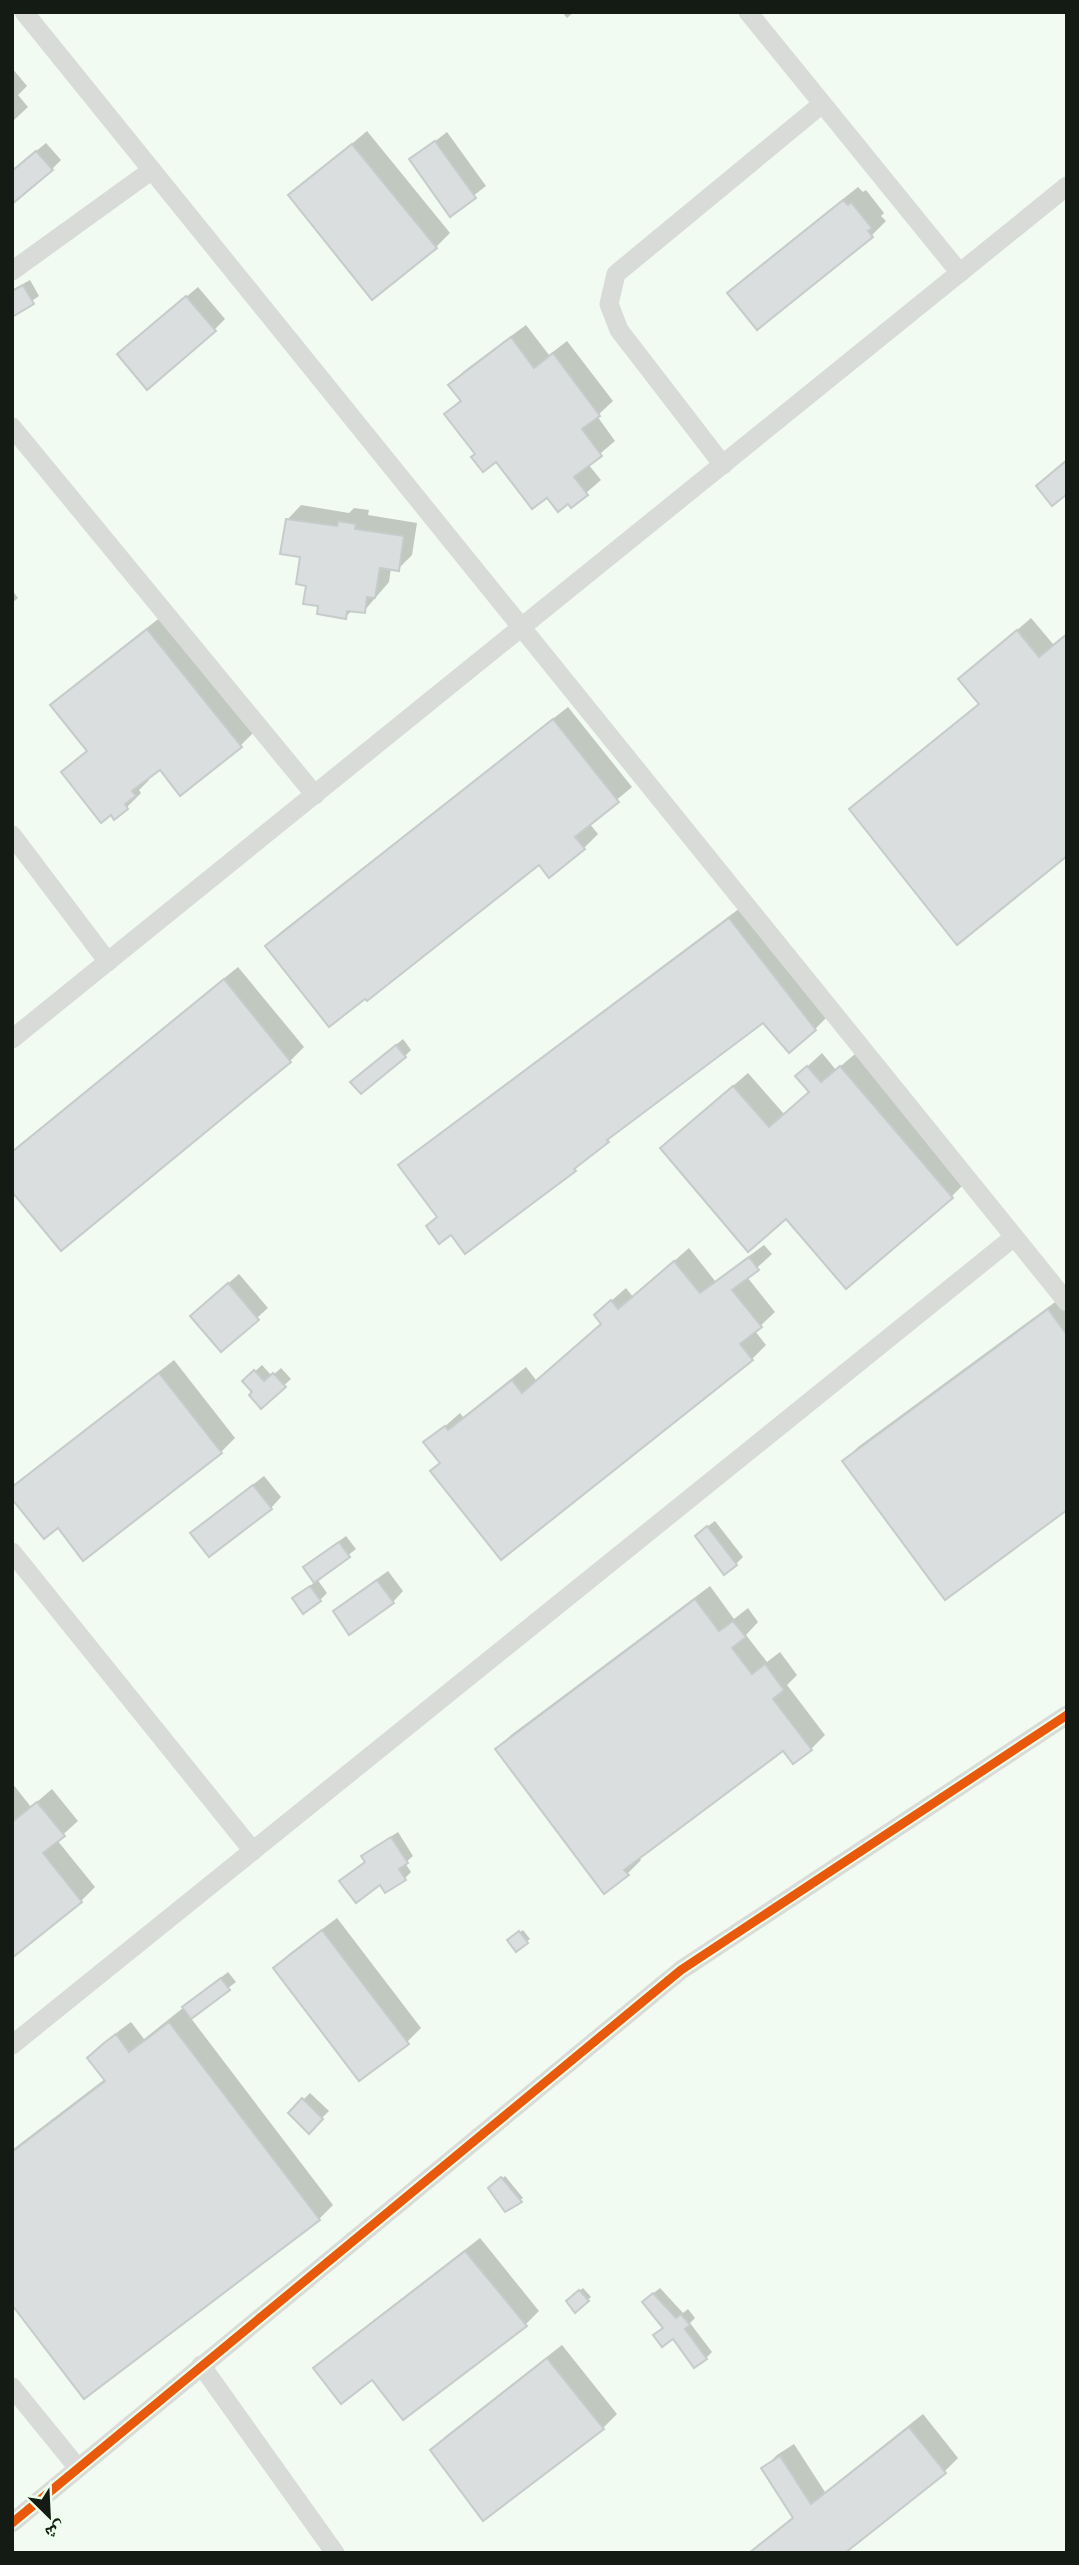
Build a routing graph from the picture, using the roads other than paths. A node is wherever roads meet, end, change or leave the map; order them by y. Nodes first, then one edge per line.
1 (24, 12) edge
2 (748, 12) edge
3 (822, 104) junction
4 (152, 170) junction
5 (1067, 186) edge
6 (12, 271) edge
7 (960, 273) junction
8 (12, 427) edge
9 (723, 465) junction
10 (522, 628) junction
11 (315, 795) junction
12 (12, 835) edge
13 (108, 961) junction
14 (12, 1039) edge
15 (1014, 1237) junction
16 (1067, 1302) edge
17 (12, 1552) edge
18 (1067, 1715) edge
19 (253, 1851) junction
20 (12, 2045) edge
21 (201, 2365) junction
22 (12, 2387) edge
23 (78, 2468) junction
24 (12, 2523) edge
25 (335, 2553) edge

1 - 4 street
2 - 3 street
3 - 7 street
3 - 9 street
4 - 6 street
4 - 10 street
5 - 7 street
7 - 9 street
8 - 11 street
9 - 10 street
10 - 11 street
10 - 15 street
11 - 13 street
12 - 13 street
13 - 14 street
15 - 16 street
15 - 19 street
17 - 19 street
18 - 21 street
19 - 20 street
21 - 23 street
21 - 25 street
22 - 23 street
23 - 24 street

